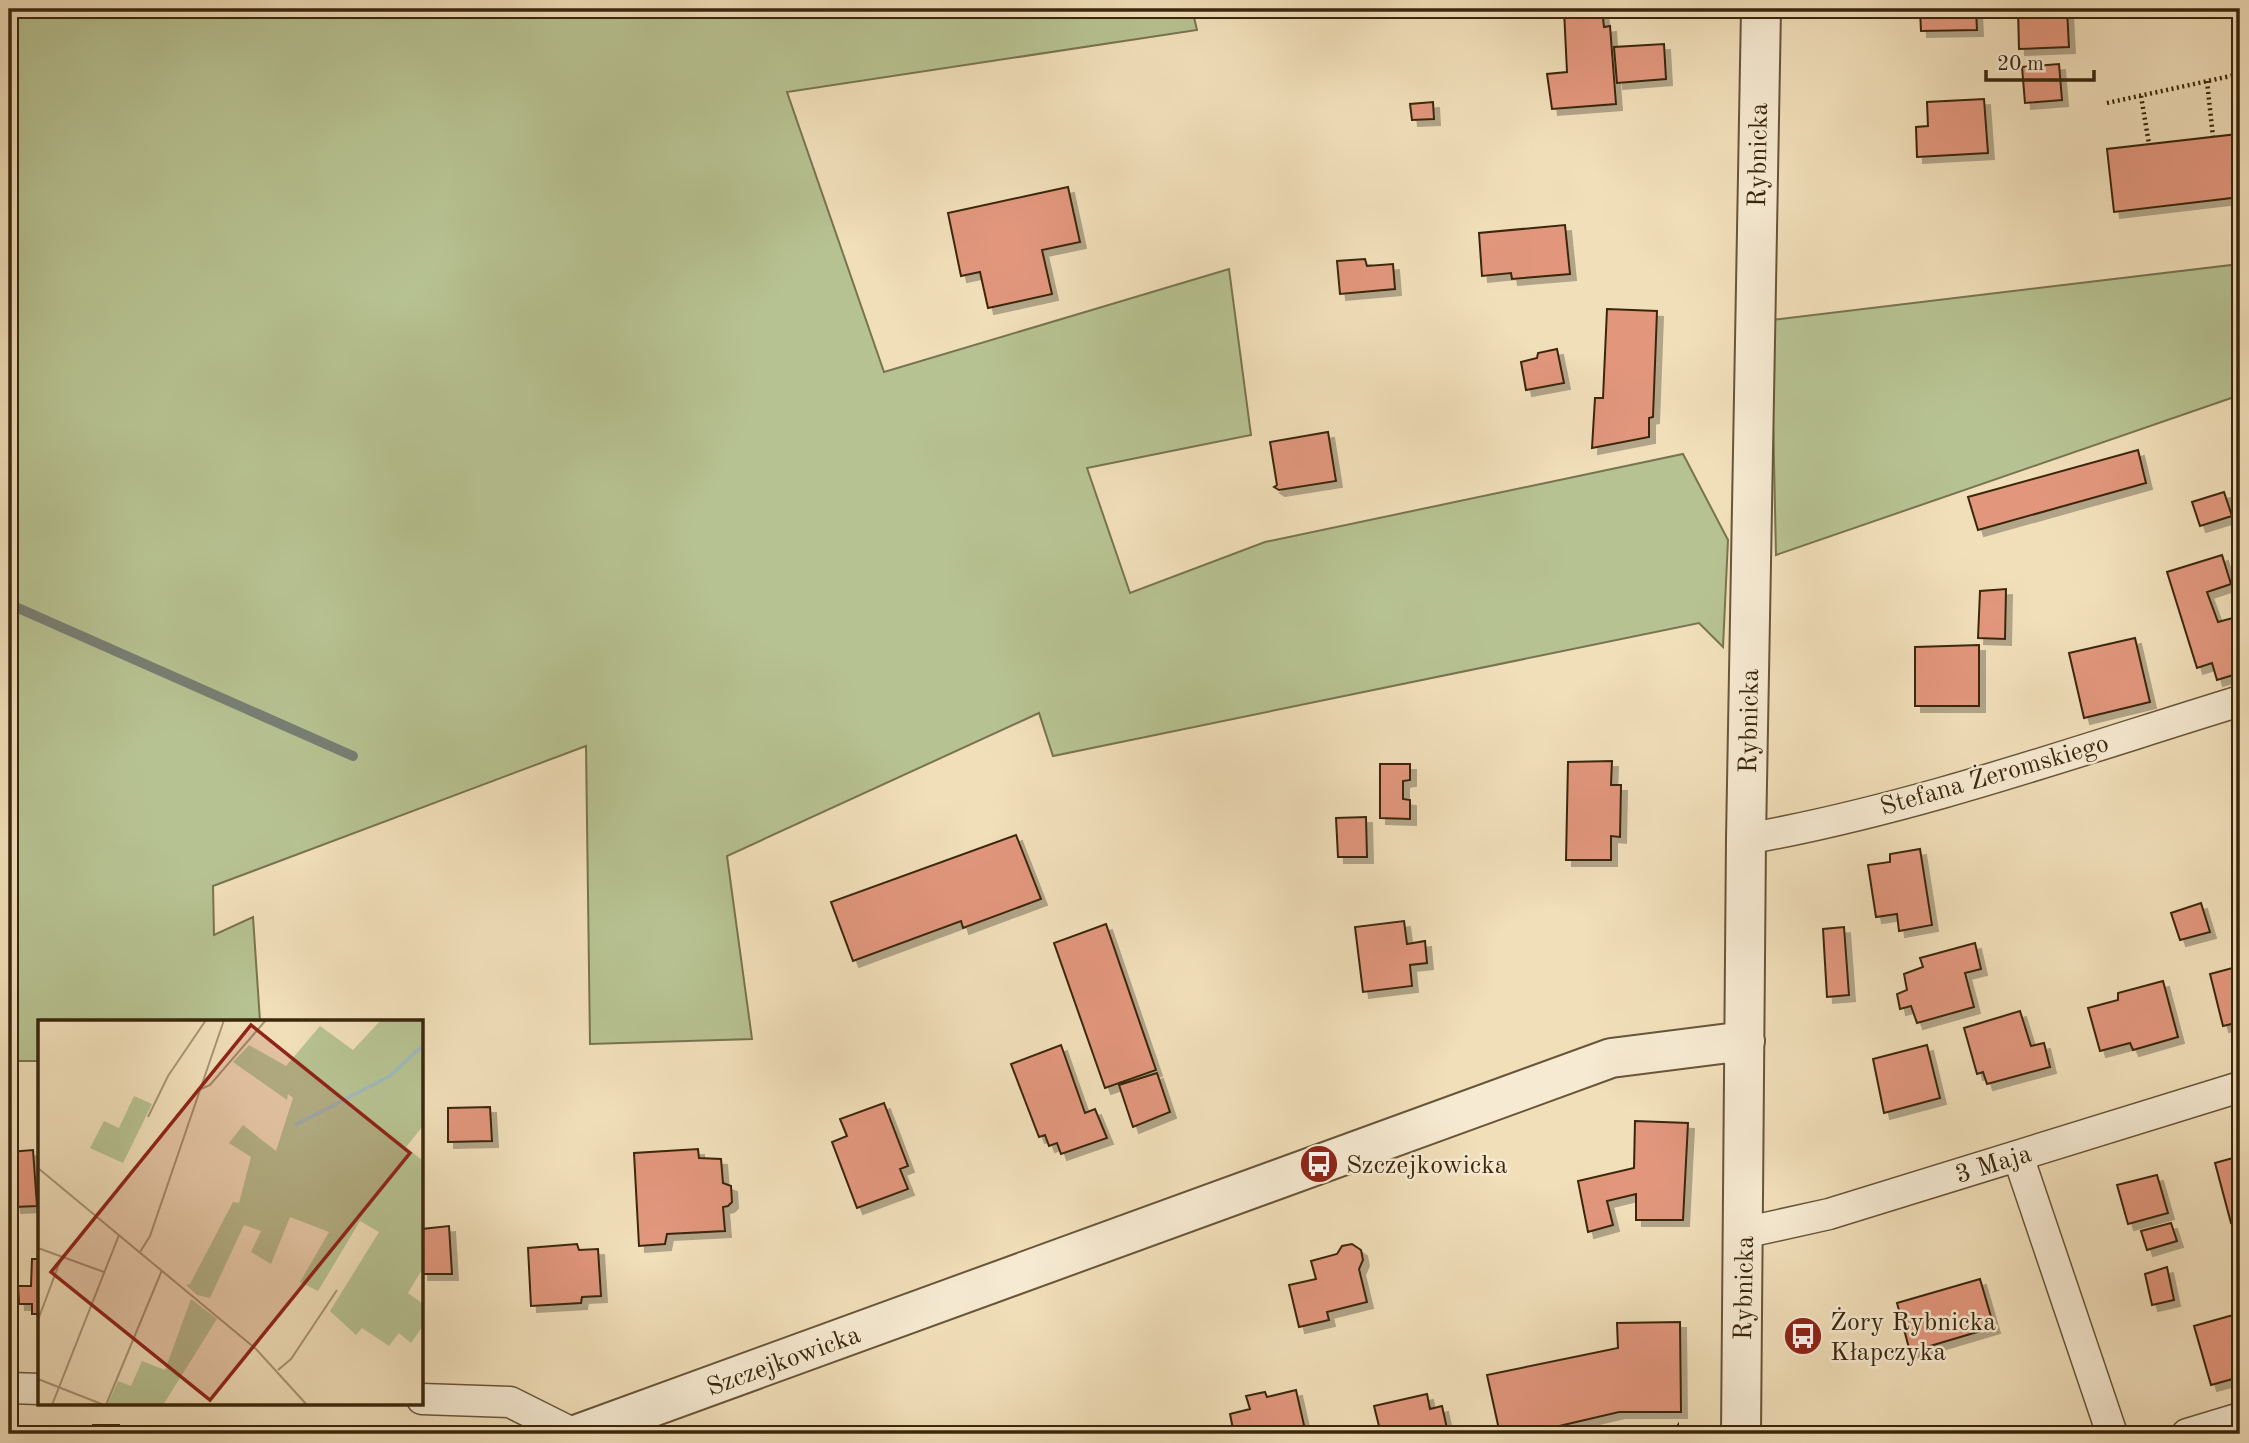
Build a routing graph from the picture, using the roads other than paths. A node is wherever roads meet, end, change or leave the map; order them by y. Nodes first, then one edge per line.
1 (1761, 9) edge
2 (2240, 701) edge
3 (1746, 839) junction
4 (1745, 1041) junction
5 (2240, 1087) edge
6 (2018, 1156) junction
7 (1743, 1233) junction
8 (9, 1388) edge
9 (38, 1389) edge
10 (424, 1399) edge
11 (2240, 1418) edge
12 (576, 1434) edge
13 (1741, 1434) edge
14 (2112, 1434) edge
15 (2187, 1434) edge

1 - 3 street, Rybnicka
2 - 3 street, Stefana Żeromskiego
3 - 4 street, Rybnicka
4 - 7 street, Rybnicka
4 - 12 street, Szczejkowicka
5 - 6 street, 3 Maja
6 - 7 street, 3 Maja
6 - 14 street
7 - 13 street, Rybnicka
8 - 9 street
10 - 12 street
11 - 15 street

